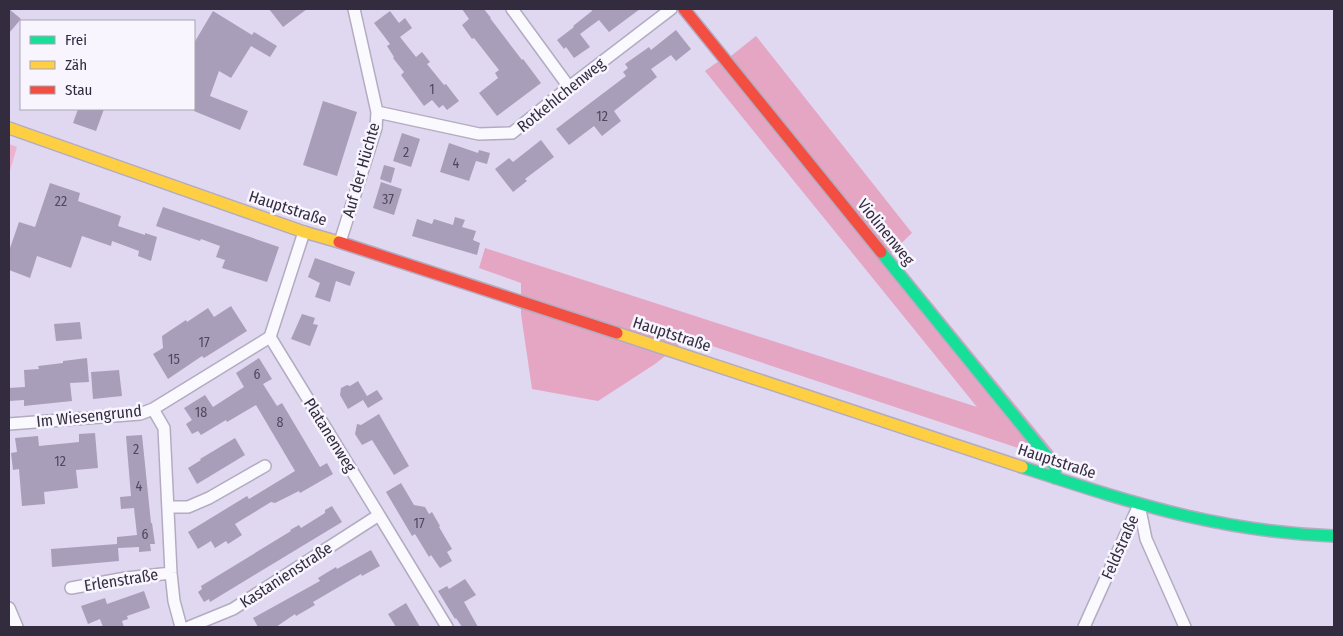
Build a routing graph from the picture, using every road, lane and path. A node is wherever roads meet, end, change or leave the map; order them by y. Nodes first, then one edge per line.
1 (354, 9) edge
2 (512, 9) edge
3 (671, 9) edge
4 (684, 9) edge
5 (569, 87) junction
6 (377, 112) junction
7 (9, 128) edge
8 (304, 232) junction
9 (340, 242) junction
10 (270, 337) junction
11 (153, 409) junction
12 (9, 424) edge
13 (265, 466) dead end
14 (1055, 478) junction
15 (1139, 504) junction
16 (168, 507) junction
17 (380, 515) junction
18 (1334, 536) edge
19 (171, 573) junction
20 (71, 588) dead end
21 (9, 608) edge
22 (17, 627) edge
23 (181, 627) edge
24 (189, 627) edge
25 (447, 627) edge
26 (1084, 627) edge
27 (1184, 627) edge

1 - 6 street, Auf der Hüchte
2 - 5 street
3 - 5 street, Rotkehlchenweg
4 - 14 street, Violinenweg
5 - 6 street, Rotkehlchenweg
6 - 9 street, Auf der Hüchte
7 - 8 street, Hauptstraße
8 - 9 street, Hauptstraße
8 - 10 street
9 - 14 street, Hauptstraße
10 - 11 street, Im Wiesengrund
10 - 17 street, Platanenweg
11 - 12 street, Im Wiesengrund
11 - 16 street, Erlenstraße
13 - 16 street
14 - 15 street, Hauptstraße
15 - 18 street, Hauptstraße
15 - 26 street, Feldstraße
15 - 27 street, Feldstraße
16 - 19 street, Erlenstraße
17 - 24 street, Kastanienstraße
17 - 25 street, Platanenweg
19 - 20 street, Erlenstraße
19 - 23 street, Erlenstraße
21 - 22 street

